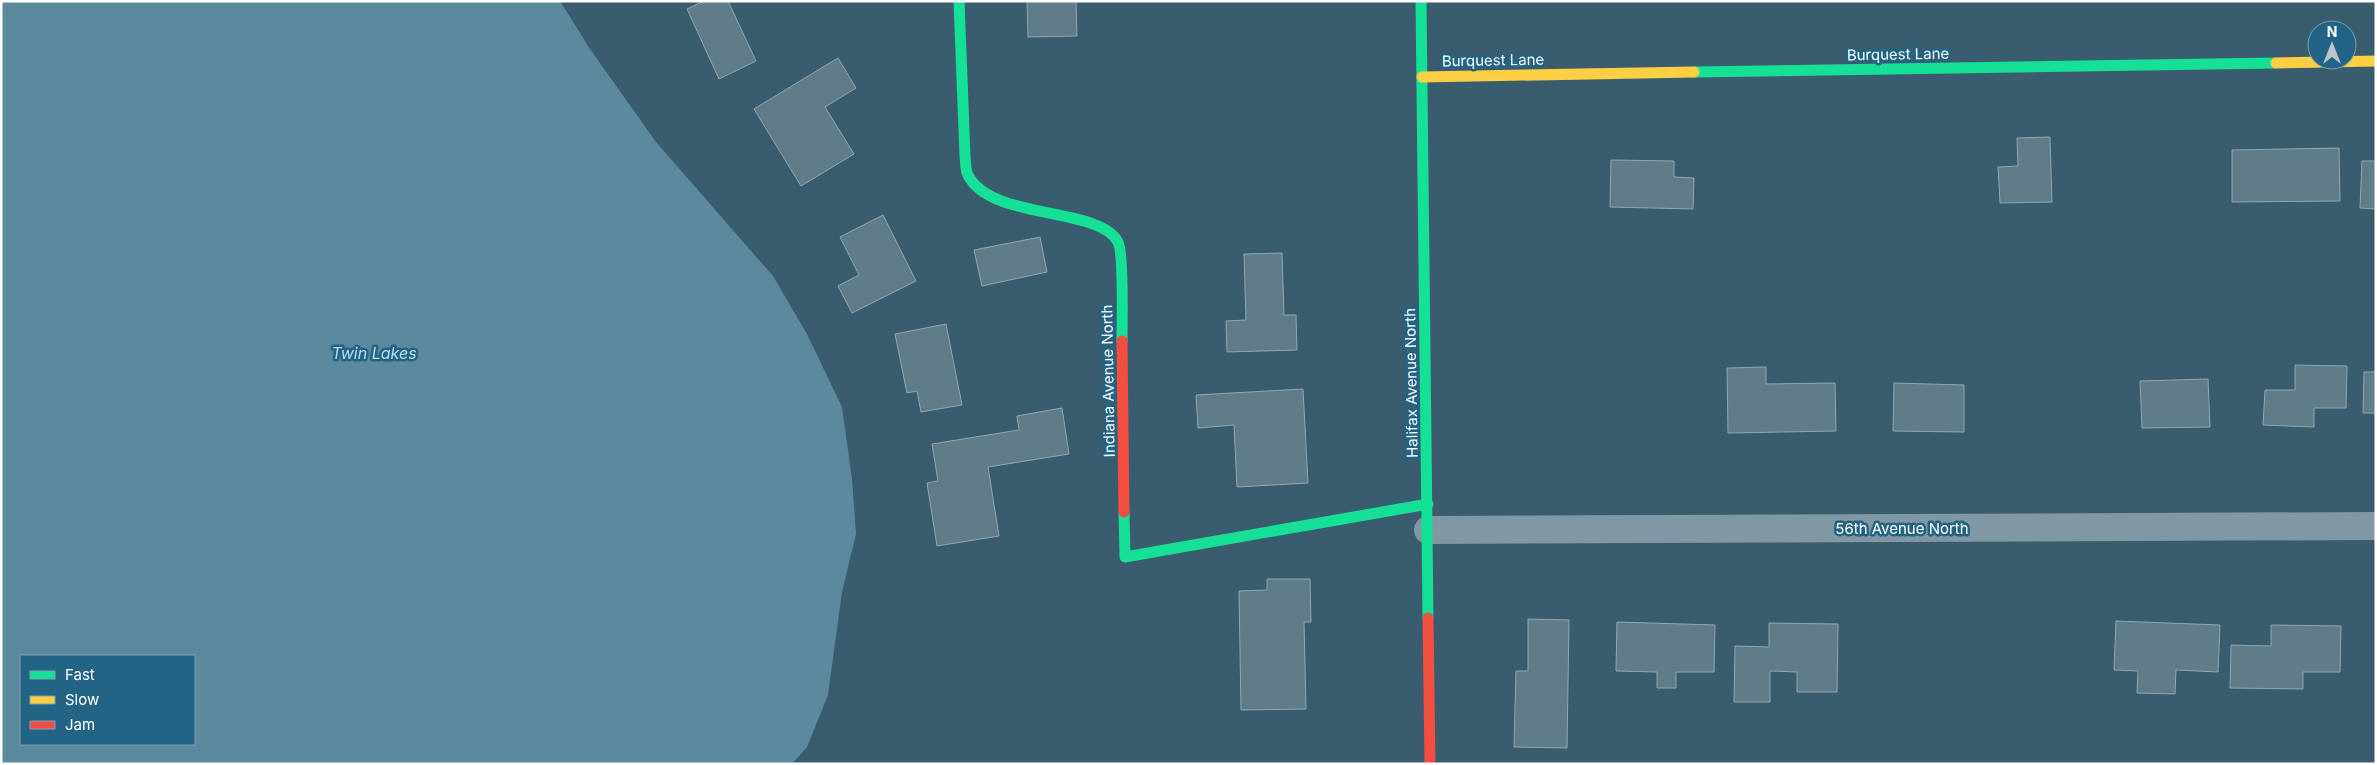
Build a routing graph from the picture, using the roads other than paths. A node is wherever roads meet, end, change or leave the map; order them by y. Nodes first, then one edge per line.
1 (959, 1) edge
2 (1420, 1) edge
3 (2376, 60) edge
4 (1422, 76) junction
5 (1428, 517) junction
6 (2376, 526) edge
7 (1430, 764) edge

1 - 5 street, Indiana Avenue North
2 - 4 street, Halifax Avenue North
3 - 4 street, Burquest Lane
4 - 5 street, Halifax Avenue North
5 - 6 street, 56th Avenue North
5 - 7 street, Halifax Avenue North

